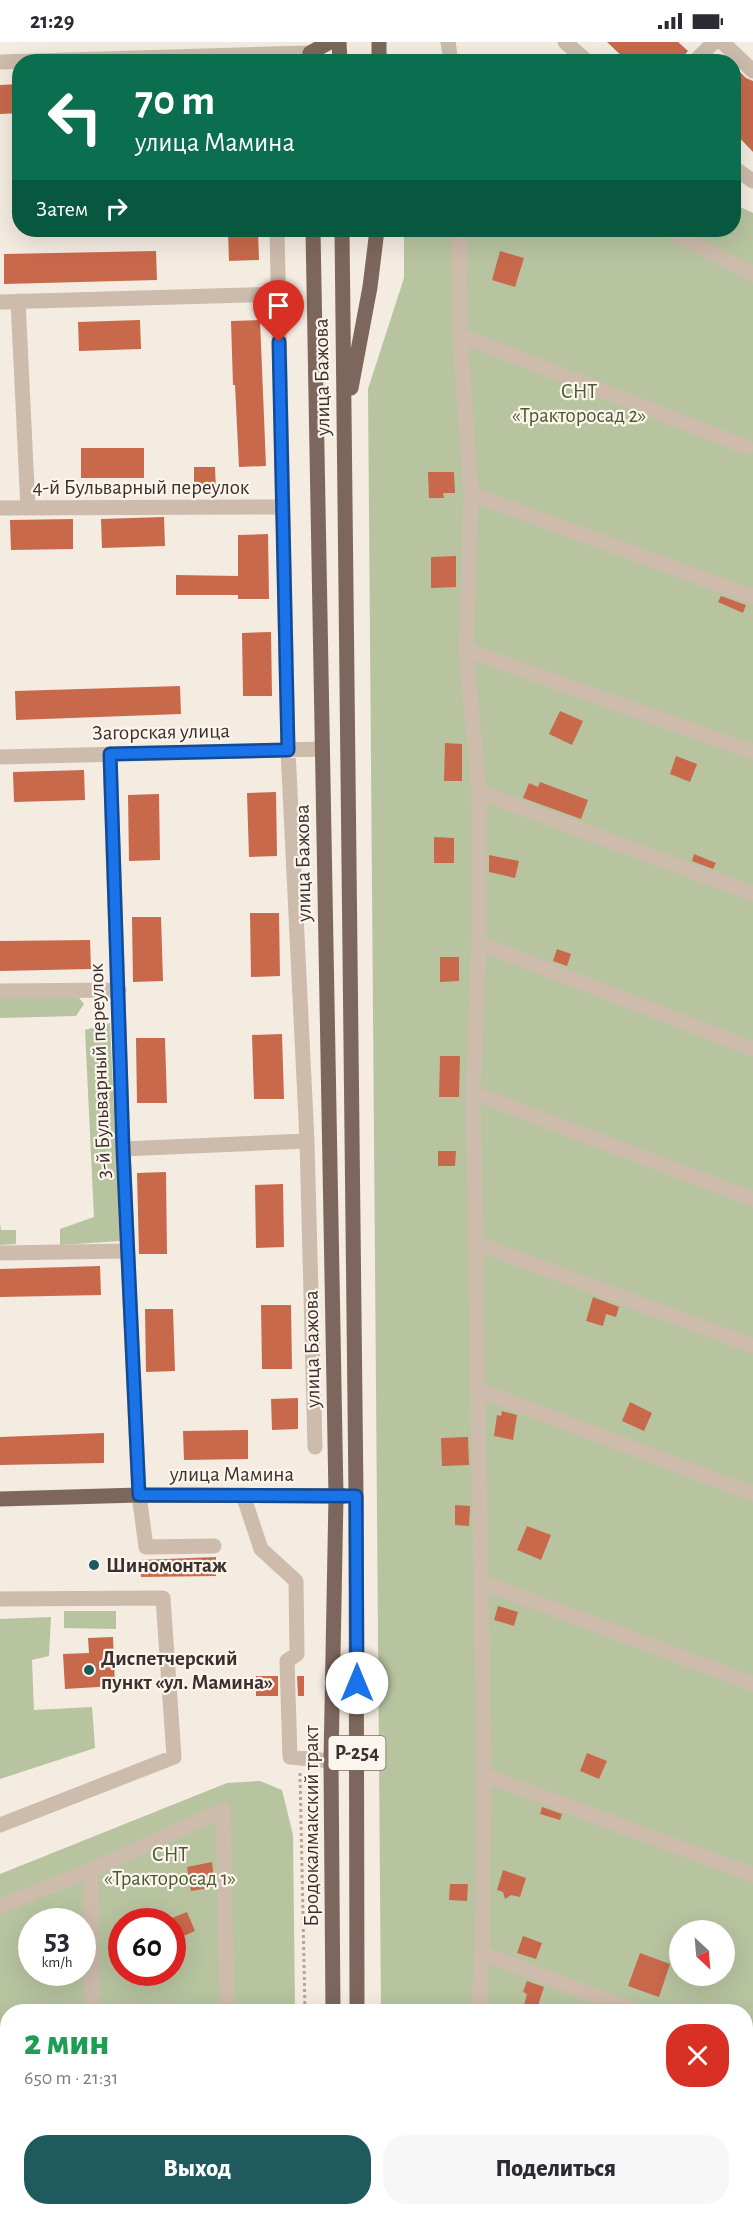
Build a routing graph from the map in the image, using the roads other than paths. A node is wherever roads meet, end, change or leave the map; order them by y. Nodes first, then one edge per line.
1 (330, 42) edge
2 (565, 42) edge
3 (714, 42) edge
4 (722, 42) edge
5 (310, 52) edge
6 (281, 54) edge
7 (579, 54) edge
8 (702, 54) edge
9 (735, 54) edge
10 (741, 60) edge
11 (753, 71) edge
12 (277, 237) edge
13 (313, 237) edge
14 (342, 237) edge
15 (376, 237) edge
16 (459, 237) edge
17 (680, 237) edge
18 (753, 274) edge
19 (278, 294) junction
20 (18, 301) junction
21 (0, 302) edge
22 (460, 335) junction
23 (344, 429) junction
24 (746, 447) dead end
25 (471, 494) junction
26 (283, 507) junction
27 (0, 508) edge
28 (28, 508) junction
29 (753, 597) edge
30 (466, 650) junction
31 (322, 749) junction
32 (288, 750) junction
33 (753, 752) edge
34 (110, 754) junction
35 (0, 757) edge
36 (479, 792) junction
37 (753, 894) edge
38 (479, 944) junction
39 (119, 990) junction
40 (0, 991) edge
41 (753, 1049) edge
42 (473, 1094) junction
43 (307, 1141) junction
44 (123, 1149) junction
45 (753, 1198) edge
46 (476, 1243) junction
47 (128, 1251) junction
48 (0, 1253) edge
49 (753, 1346) edge
50 (479, 1390) junction
51 (315, 1447) dead end
52 (753, 1494) edge
53 (139, 1495) junction
54 (243, 1495) junction
55 (336, 1496) junction
56 (356, 1496) junction
57 (0, 1499) edge
58 (214, 1546) dead end
59 (482, 1582) junction
60 (0, 1599) edge
61 (753, 1684) edge
62 (331, 1761) junction
63 (484, 1774) junction
64 (0, 1825) edge
65 (91, 1870) junction
66 (753, 1875) edge
67 (0, 1906) edge
68 (482, 1953) junction
69 (92, 2004) edge
70 (227, 2004) edge
71 (333, 2004) edge
72 (357, 2004) edge
73 (479, 2004) edge
74 (617, 2004) edge

1 - 5 main road
2 - 7 street
3 - 8 street
4 - 9 street
5 - 6 street
10 - 11 street
12 - 19 street
13 - 31 main road, улица Бажова
14 - 23 main road, улица Бажова
15 - 23 main road
16 - 22 street
17 - 18 street
19 - 20 street
19 - 26 street
20 - 21 street
20 - 28 street
22 - 24 street
22 - 25 street
23 - 56 main road, улица Бажова
25 - 29 street
25 - 30 street
26 - 28 street, 4-й Бульварный переулок
26 - 32 street
27 - 28 street, 4-й Бульварный переулок
30 - 33 street
30 - 36 street
31 - 32 street, Загорская улица
31 - 55 main road, улица Бажова
32 - 34 street, Загорская улица
32 - 43 street
34 - 35 street, Загорская улица
34 - 39 street, 3-й Бульварный переулок
36 - 37 street
36 - 38 street
38 - 41 street
38 - 42 street
39 - 40 street
39 - 44 street, 3-й Бульварный переулок
42 - 45 street
42 - 46 street
43 - 44 street
43 - 51 street
44 - 47 street, 3-й Бульварный переулок
46 - 49 street
46 - 50 street
47 - 48 street
47 - 53 street, 3-й Бульварный переулок
50 - 52 street
50 - 59 street
53 - 54 main road, улица Мамина
53 - 57 main road, улица Мамина
53 - 58 street, 3-й Бульварный переулок
54 - 55 main road, улица Мамина
54 - 62 street
55 - 56 main road, улица Мамина
55 - 62 main road, Бродокалмакский тракт / Р-254
56 - 72 main road, Р-254
59 - 61 street
59 - 63 street
60 - 64 street
62 - 71 main road, Бродокалмакский тракт / Р-254
63 - 66 street
63 - 68 street
65 - 67 street
65 - 69 street
65 - 70 street
68 - 73 street
68 - 74 street

